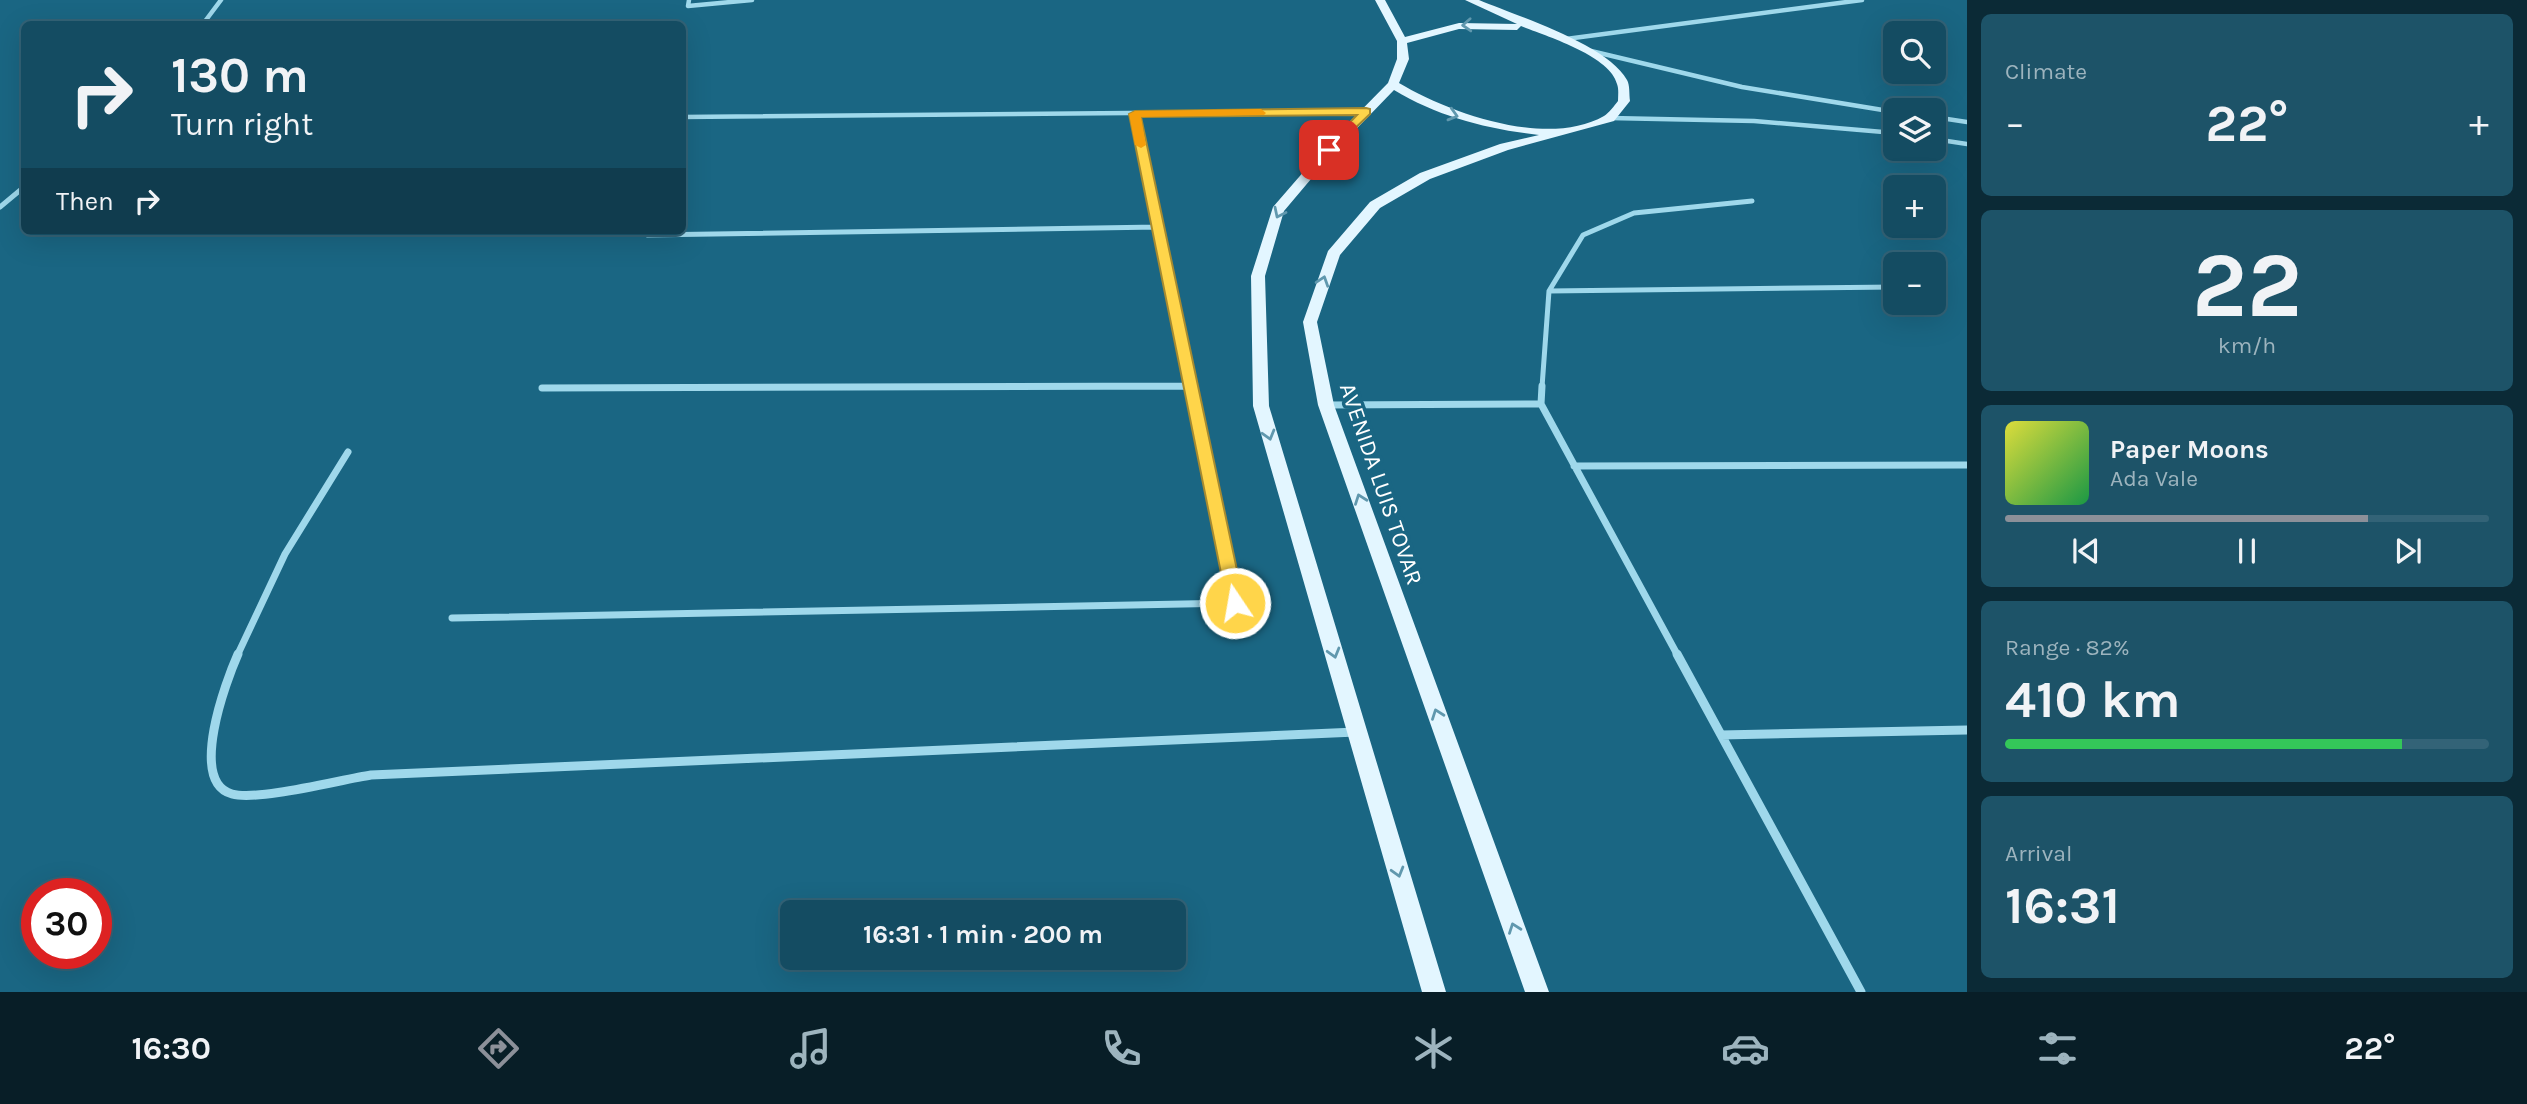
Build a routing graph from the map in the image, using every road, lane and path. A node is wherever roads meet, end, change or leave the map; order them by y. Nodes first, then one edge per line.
1 (221, 0) edge
2 (689, 0) edge
3 (752, 0) edge
4 (1380, 0) edge
5 (1470, 0) edge
6 (1862, 0) edge
7 (205, 21) edge
8 (1535, 28) junction
9 (1566, 38) junction
10 (1402, 41) junction
11 (1590, 51) junction
12 (1393, 84) junction
13 (1883, 110) edge
14 (1366, 111) junction
15 (1135, 114) junction
16 (686, 117) edge
17 (1610, 118) junction
18 (1946, 119) edge
19 (1967, 122) edge
20 (1883, 132) edge
21 (1562, 134) junction
22 (1946, 141) edge
23 (1967, 144) edge
24 (21, 190) edge
25 (1752, 201) dead end
26 (0, 207) edge
27 (1158, 227) junction
28 (686, 234) edge
29 (1883, 287) edge
30 (1549, 290) junction
31 (1191, 386) junction
32 (542, 388) dead end
33 (1541, 404) junction
34 (1326, 405) junction
35 (348, 452) dead end
36 (1967, 465) edge
37 (1574, 466) junction
38 (452, 618) dead end
39 (1967, 730) edge
40 (1357, 732) junction
41 (1721, 735) junction
42 (1434, 992) edge
43 (1536, 992) edge
44 (1861, 992) edge

1 - 7 street
2 - 3 street
4 - 10 main road
5 - 8 main road
6 - 9 street
8 - 9 main road
8 -> 10 main road
9 - 11 main road
10 - 12 main road
11 - 13 street
11 - 17 main road
12 - 14 main road
12 -> 21 main road
14 - 15 street
14 -> 40 main road
15 - 16 street
15 - 27 street
17 - 20 street
17 - 21 main road, AVENIDA LUIS TOVAR
18 - 19 street
34 -> 21 main road, AVENIDA LUIS TOVAR
22 - 23 street
24 - 26 street
25 - 30 street
27 - 28 street
27 - 31 street
29 - 30 street
30 - 33 street
31 - 32 street
31 - 38 street
33 - 34 street
33 - 37 street
43 -> 34 main road, AVENIDA LUIS TOVAR
35 - 40 street
36 - 37 street
37 - 41 street
39 - 41 street
40 -> 42 main road
41 - 44 street

